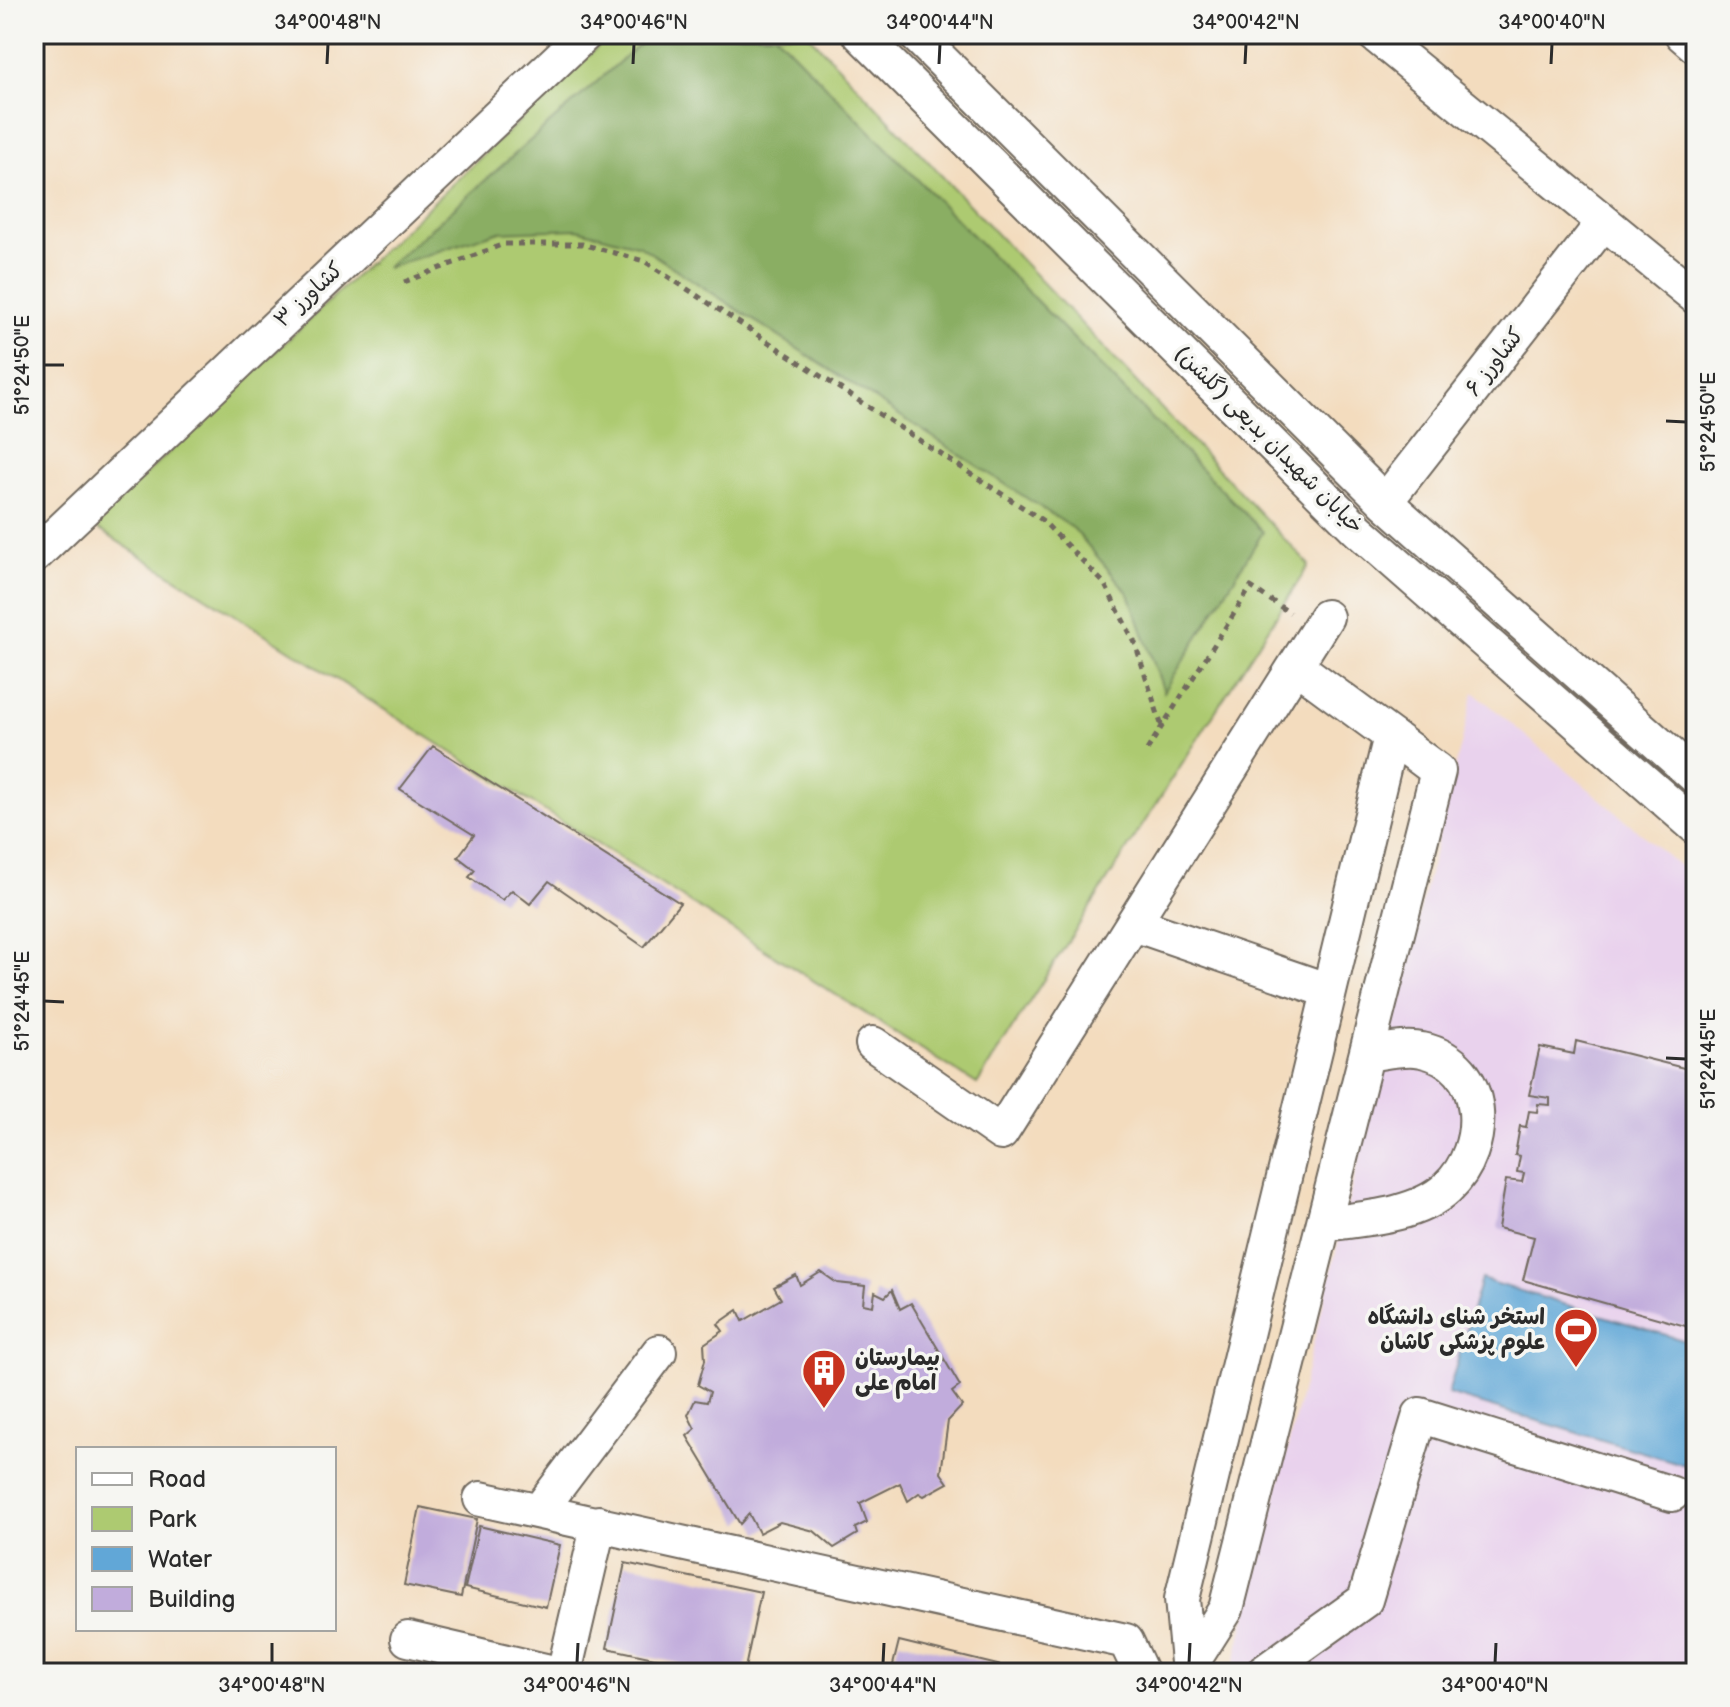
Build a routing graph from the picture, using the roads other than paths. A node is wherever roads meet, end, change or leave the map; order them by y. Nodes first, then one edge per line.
1 (585, 34) edge
2 (860, 34) edge
3 (915, 34) edge
4 (1374, 34) edge
5 (1682, 34) edge
6 (1696, 46) edge
7 (1604, 222) junction
8 (1696, 297) edge
9 (1385, 502) junction
10 (34, 556) edge
11 (1322, 624) road end
12 (1296, 666) junction
13 (1391, 736) junction
14 (1696, 777) edge
15 (1696, 827) edge
16 (1134, 924) junction
17 (1329, 991) junction
18 (873, 1044) dead end
19 (1367, 1054) junction
20 (1324, 1224) junction
21 (659, 1352) dead end
22 (1672, 1494) dead end
23 (481, 1499) dead end
24 (539, 1511) junction
25 (599, 1523) junction
26 (408, 1639) dead end
27 (1198, 1670) edge
28 (554, 1673) edge
29 (564, 1673) edge
30 (1141, 1673) edge
31 (1263, 1673) edge

1 - 10 street, کشاورز ۳
2 - 15 street, خیابان شهیدان بدیعی (گلشن)
3 - 9 street, خیابان شهیدان بدیعی (گلشن)
4 - 7 street
5 - 6 street
7 - 8 street
7 - 9 street, کشاورز ۶
9 - 14 street, خیابان شهیدان بدیعی (گلشن)
11 - 12 street
12 - 13 street
12 - 16 street
13 - 17 street
13 - 19 street
16 - 17 street
16 - 18 street
17 - 27 street
19 - 20 street
19 - 20 street
20 - 27 street
21 - 24 street
22 - 31 street
23 - 24 street
24 - 25 street
25 - 29 street
25 - 30 street
26 - 28 street

